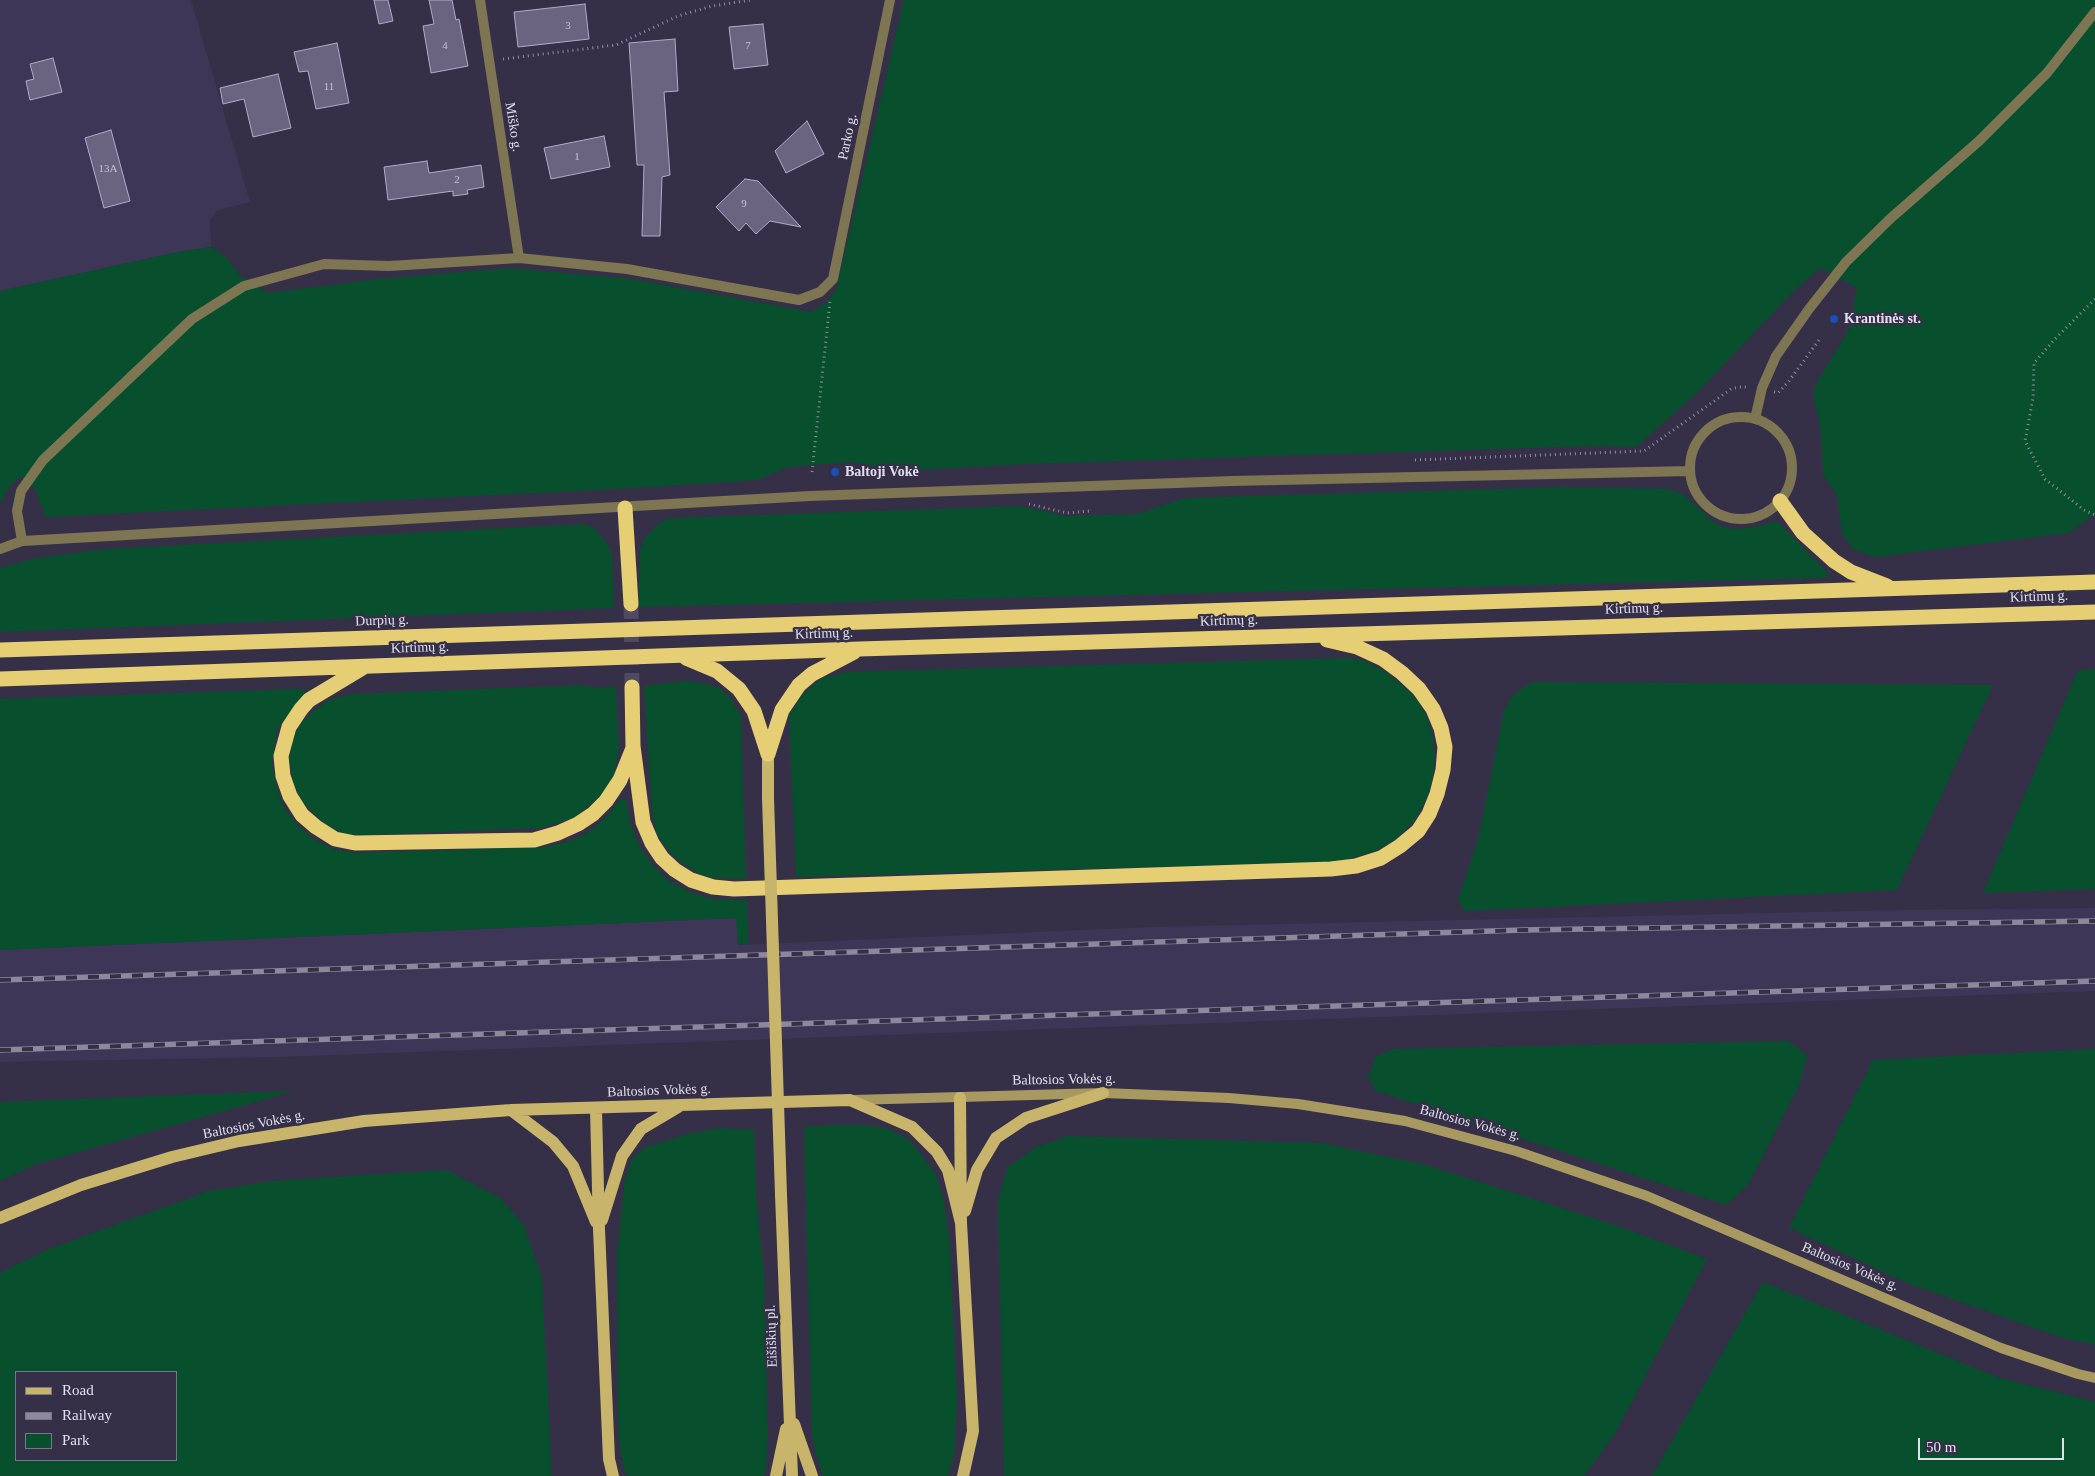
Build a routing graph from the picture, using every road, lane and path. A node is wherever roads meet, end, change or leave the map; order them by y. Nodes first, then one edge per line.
1 (480, 0) edge
2 (751, 0) edge
3 (890, 0) edge
4 (2095, 12) edge
5 (489, 60) junction
6 (519, 258) junction
7 (833, 279) junction
8 (2095, 299) edge
9 (1819, 340) dead end
10 (1762, 388) junction
11 (1755, 419) junction
12 (1415, 460) dead end
13 (1690, 471) junction
14 (812, 472) dead end
15 (858, 472) dead end
16 (891, 479) dead end
17 (1780, 501) junction
18 (625, 508) junction
19 (2095, 515) edge
20 (22, 542) junction
21 (0, 549) edge
22 (2095, 582) edge
23 (1893, 588) junction
24 (631, 604) tunnel mouth
25 (2095, 612) edge
26 (764, 625) joint
27 (1301, 635) junction
28 (859, 649) junction
29 (0, 650) edge
30 (682, 656) junction
31 (365, 666) junction
32 (0, 678) edge
33 (632, 687) tunnel mouth
34 (633, 746) junction
35 (768, 754) junction
36 (1103, 1093) junction
37 (960, 1098) junction
38 (850, 1100) junction
39 (680, 1106) junction
40 (596, 1109) junction
41 (511, 1110) junction
42 (0, 1218) edge
43 (961, 1223) junction
44 (599, 1229) junction
45 (2095, 1378) edge
46 (790, 1410) junction
47 (613, 1476) edge
48 (776, 1476) edge
49 (792, 1476) edge
50 (812, 1476) edge
51 (964, 1476) edge

1 - 5 street, Miško g.
2 - 5 path
3 - 7 street, Parko g.
4 - 10 street
5 - 6 street, Miško g.
6 - 7 street
6 - 20 street
7 - 14 path
8 - 19 path
9 - 10 path
10 - 11 street
10 - 12 path
11 - 13 street
11 - 17 street
13 - 17 street
13 - 18 street
15 - 16 path
17 - 23 highway
18 - 20 street
18 - 24 highway
20 - 21 street
22 - 23 highway, Kirtimų g.
23 - 26 highway, Kirtimų g.
25 - 27 highway, Kirtimų g.
26 - 29 highway, Durpių g.
27 - 28 highway, Kirtimų g.
27 - 34 highway
28 - 30 highway, Kirtimų g.
28 - 35 highway
30 - 31 highway, Kirtimų g.
30 - 35 highway
31 - 32 highway
31 - 34 highway
33 - 34 highway
35 - 46 main road, Eišiškių pl., bridge
36 - 37 main road, Baltosios Vokės g.
36 - 43 main road
36 - 45 main road, Baltosios Vokės g.
37 - 38 main road, Baltosios Vokės g.
37 - 43 main road
38 - 39 main road, Baltosios Vokės g.
38 - 43 main road
39 - 40 main road, Baltosios Vokės g.
39 - 44 main road
40 - 41 main road, Baltosios Vokės g.
40 - 44 main road
41 - 42 main road, Baltosios Vokės g.
41 - 44 main road
43 - 51 main road
44 - 47 main road
46 - 48 main road
46 - 49 main road, Eišiškių pl.
46 - 50 main road

